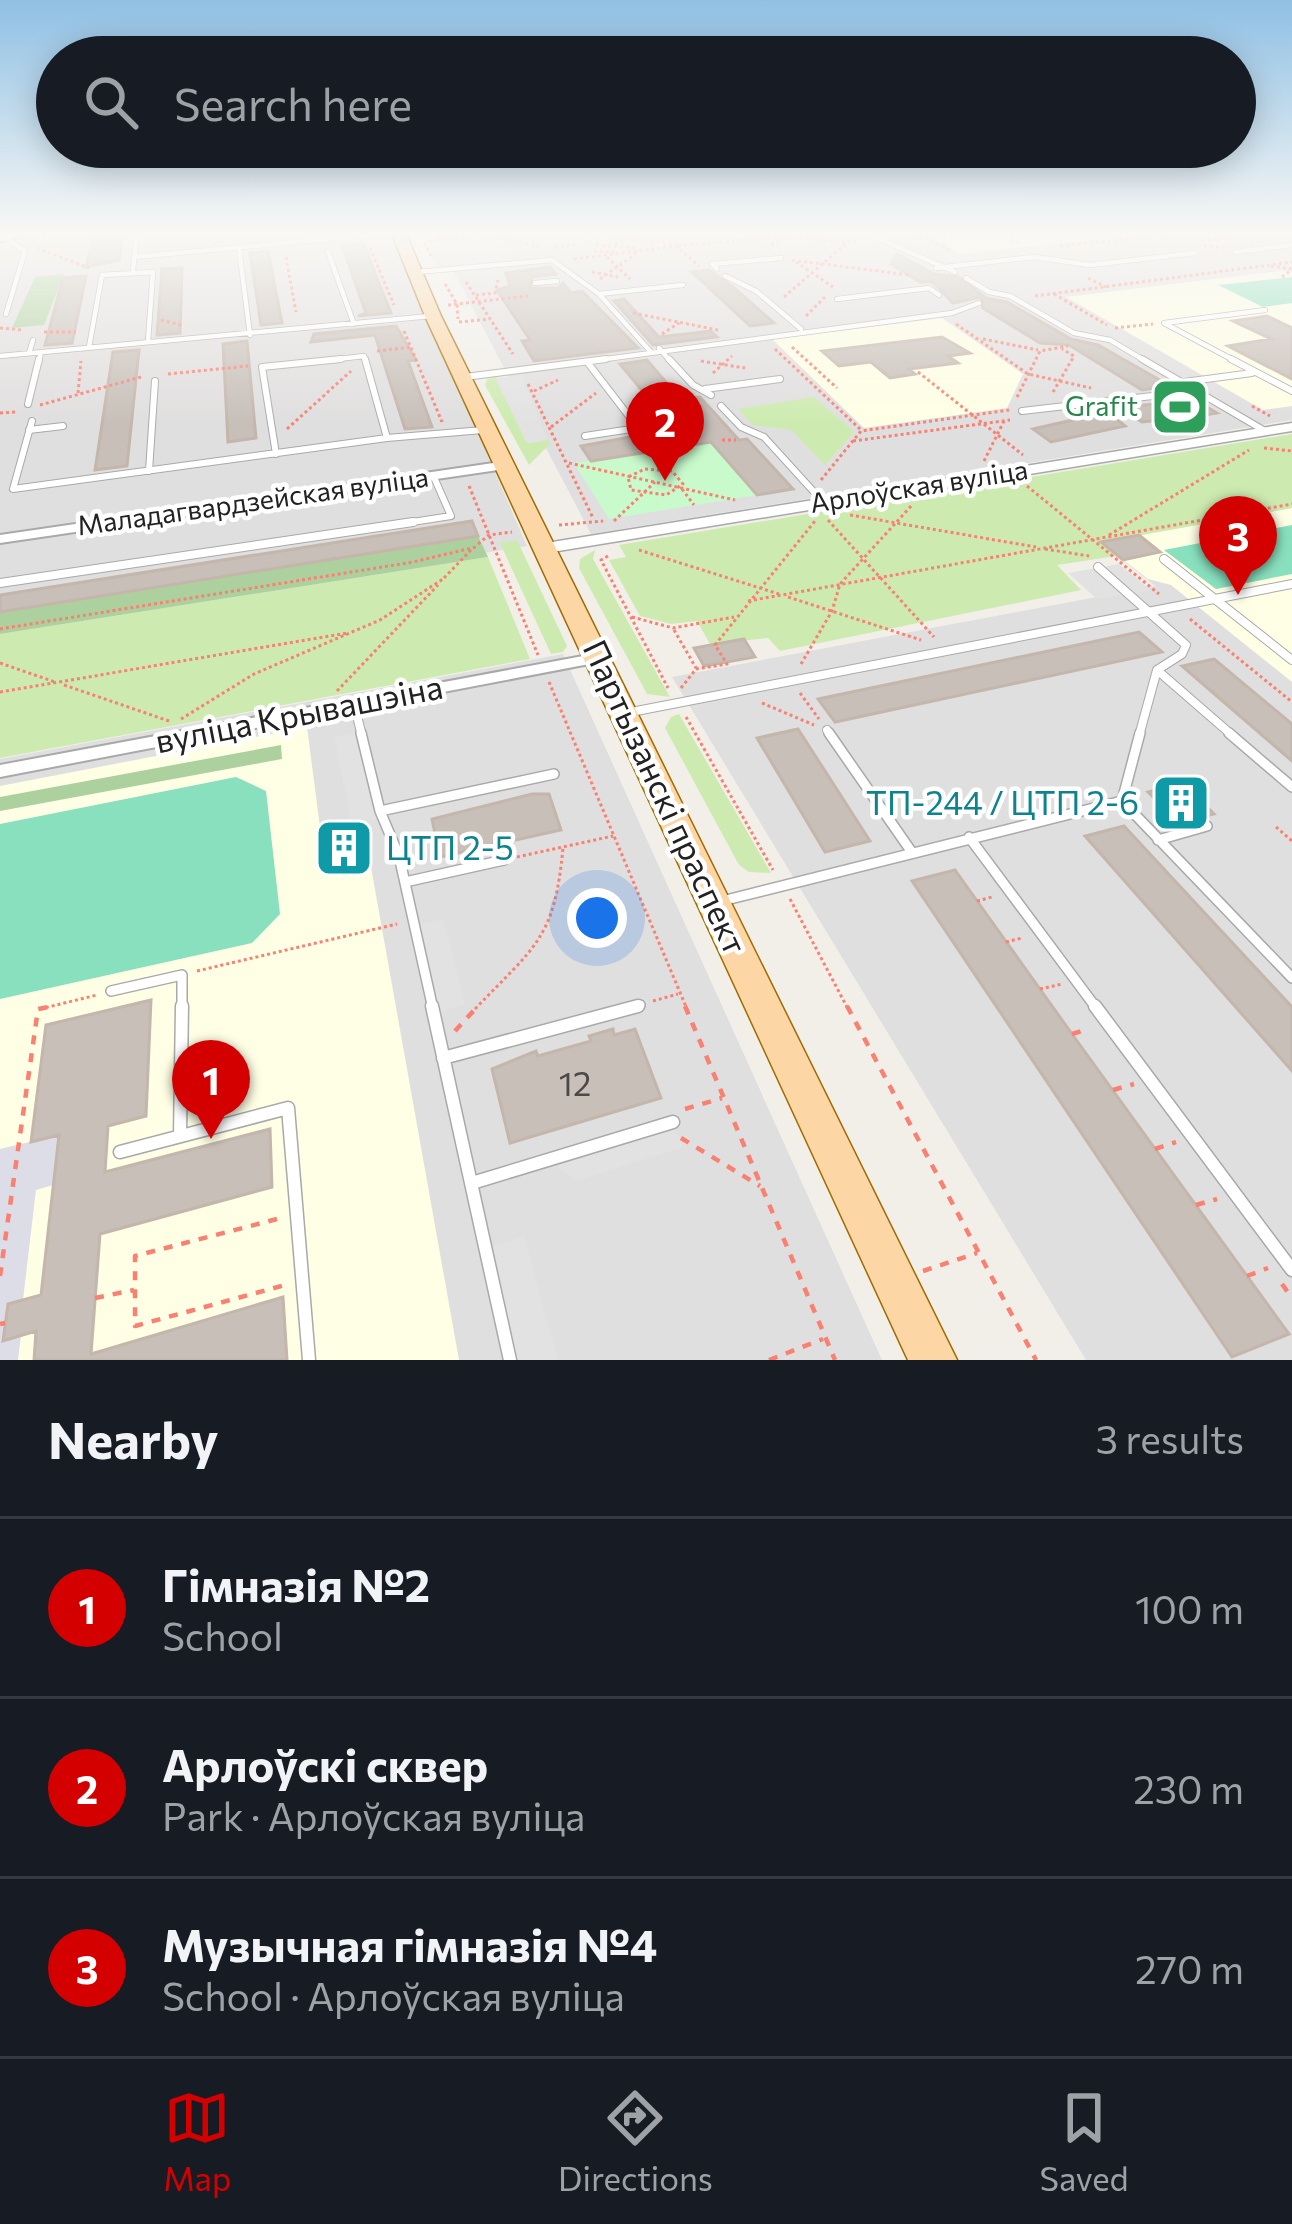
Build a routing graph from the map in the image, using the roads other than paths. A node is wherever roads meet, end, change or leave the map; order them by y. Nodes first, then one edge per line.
1 (11, 297) edge
2 (97, 297) edge
3 (151, 297) edge
4 (245, 297) edge
5 (344, 297) edge
6 (426, 297) edge
7 (602, 297) edge
8 (761, 297) edge
9 (850, 297) edge
10 (1020, 298) joint
11 (837, 299) dead end
12 (1000, 301) dead end
13 (951, 302) dead end
14 (979, 303) dead end
15 (961, 308) junction
16 (1265, 310) dead end
17 (431, 311) junction
18 (6, 314) dead end
19 (354, 324) junction
20 (800, 328) junction
21 (250, 335) junction
22 (33, 340) dead end
23 (148, 341) junction
24 (86, 348) junction
25 (655, 350) junction
26 (41, 352) junction
27 (29, 353) junction
28 (0, 356) edge
29 (587, 362) junction
30 (1256, 372) junction
31 (464, 377) junction
32 (783, 377) road end
33 (152, 378) road end
34 (1182, 382) junction
35 (1197, 391) junction
36 (1292, 391) edge
37 (28, 404) dead end
38 (721, 406) dead end
39 (1022, 411) dead end
40 (63, 426) dead end
41 (1292, 427) edge
42 (489, 429) junction
43 (1264, 431) junction
44 (585, 436) dead end
45 (386, 438) junction
46 (276, 454) junction
47 (507, 465) junction
48 (149, 470) junction
49 (433, 475) junction
50 (820, 508) junction
51 (0, 539) edge
52 (546, 548) junction
53 (1164, 559) dead end
54 (1098, 567) dead end
55 (0, 583) edge
56 (1292, 584) edge
57 (1217, 601) junction
58 (1152, 614) junction
59 (599, 658) junction
60 (1292, 660) edge
61 (1157, 670) junction
62 (346, 706) junction
63 (625, 713) junction
64 (827, 730) road end
65 (0, 770) edge
66 (554, 774) dead end
67 (1292, 787) edge
68 (1122, 801) junction
69 (380, 811) junction
70 (1208, 826) dead end
71 (969, 837) junction
72 (1158, 840) junction
73 (911, 851) junction
74 (504, 860) road end
75 (405, 882) junction
76 (715, 902) junction
77 (1292, 978) edge
78 (111, 992) road end
79 (640, 1005) road end
80 (442, 1053) junction
81 (674, 1122) dead end
82 (180, 1136) junction
83 (120, 1152) dead end
84 (472, 1183) junction
85 (1292, 1270) edge
86 (309, 1360) edge
87 (510, 1360) edge
88 (933, 1360) edge

1 - 18 lane
2 - 24 lane
3 - 23 lane
4 - 21 lane
5 - 19 lane
6 - 17 main road, Партызанскі праспект
7 - 25 lane
8 - 20 lane
9 - 11 lane
10 - 12 lane
10 - 34 lane
13 - 15 lane
14 - 15 lane
15 - 20 lane
16 - 30 lane
17 - 19 lane
17 - 31 main road, Партызанскі праспект
19 - 21 lane
20 - 25 lane
21 - 23 lane
22 - 27 lane
23 - 24 lane
24 - 26 lane
25 - 29 lane
25 - 32 lane
26 - 27 lane
26 - 37 lane
27 - 28 lane
29 - 31 lane
29 - 44 lane
30 - 34 lane
30 - 36 lane
31 - 42 main road, Партызанскі праспект
33 - 48 lane
34 - 35 lane
35 - 39 lane
35 - 43 lane
38 - 50 lane
40 - 48 lane
41 - 43 street, Арлоўская вуліца
42 - 45 lane
42 - 47 main road, Партызанскі праспект
43 - 50 street, Арлоўская вуліца
45 - 46 lane
45 - 46 lane
46 - 48 lane
47 - 49 street, Маладагвардзейская вуліца
47 - 52 main road, Партызанскі праспект
49 - 51 street, Маладагвардзейская вуліца
49 - 55 lane
50 - 52 street, Арлоўская вуліца
52 - 59 main road, Партызанскі праспект
53 - 57 lane
54 - 58 lane
56 - 57 lane
57 - 58 lane
57 - 60 lane
58 - 61 lane
58 - 63 lane
59 - 62 street, вуліца Крывашэіна
59 - 63 main road, Партызанскі праспект
61 - 67 lane
61 - 68 lane
62 - 65 street, вуліца Крывашэіна
62 - 69 lane
63 - 76 main road, Партызанскі праспект
64 - 73 lane
66 - 69 lane
68 - 71 lane
68 - 72 lane
69 - 75 lane
70 - 72 lane
71 - 73 lane
71 - 85 lane
72 - 77 lane
73 - 76 lane
74 - 75 lane
75 - 80 lane
76 - 88 main road, Партызанскі праспект
78 - 82 lane
79 - 80 lane
80 - 84 lane
81 - 84 lane
82 - 83 lane
82 - 86 lane
84 - 87 lane

